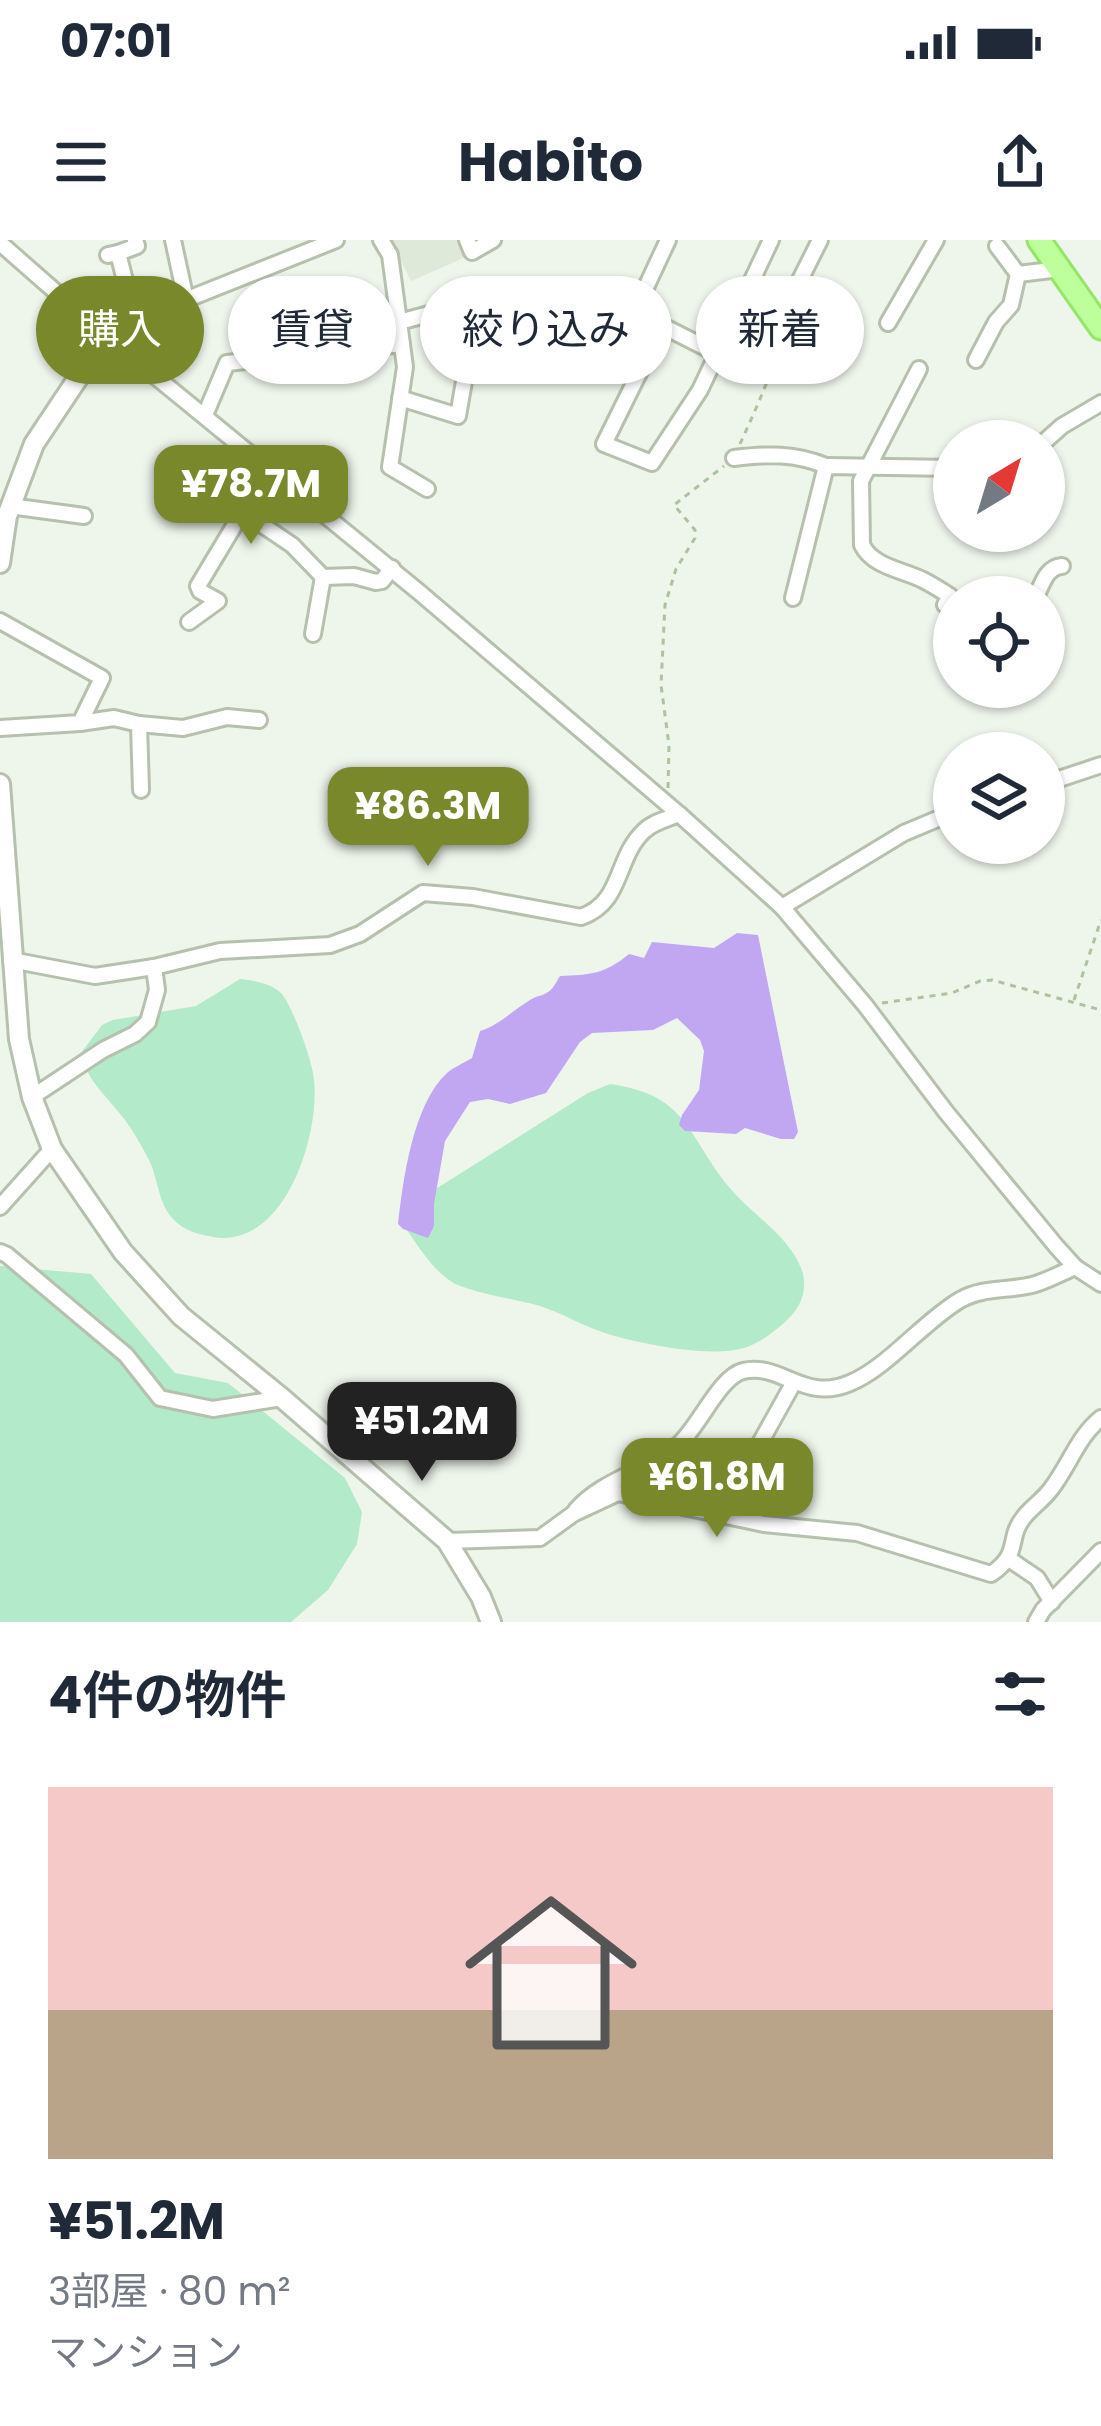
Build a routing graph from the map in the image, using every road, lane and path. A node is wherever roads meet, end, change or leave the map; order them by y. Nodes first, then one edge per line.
1 (135, 240) edge
2 (173, 240) edge
3 (336, 240) edge
4 (381, 240) edge
5 (467, 240) edge
6 (493, 240) edge
7 (668, 240) edge
8 (771, 240) edge
9 (820, 240) edge
10 (936, 240) edge
11 (1040, 240) edge
12 (0, 243) edge
13 (997, 246) dead end
14 (1060, 269) junction
15 (1018, 274) junction
16 (38, 276) edge
17 (120, 276) edge
18 (181, 276) edge
19 (651, 276) edge
20 (753, 276) edge
21 (802, 276) edge
22 (204, 293) edge
23 (399, 322) junction
24 (888, 323) dead end
25 (1101, 328) edge
26 (402, 344) junction
27 (976, 360) dead end
28 (919, 369) dead end
29 (74, 384) edge
30 (166, 384) edge
31 (634, 384) edge
32 (703, 384) edge
33 (767, 384) edge
34 (400, 398) junction
35 (1101, 403) edge
36 (205, 415) junction
37 (1065, 424) edge
38 (734, 458) junction
39 (826, 466) junction
40 (866, 466) junction
41 (933, 468) edge
42 (282, 477) junction
43 (427, 489) dead end
44 (6, 513) edge
45 (84, 516) dead end
46 (252, 518) junction
47 (0, 563) edge
48 (1061, 566) dead end
49 (392, 568) junction
50 (1046, 576) edge
51 (323, 577) junction
52 (933, 588) edge
53 (794, 598) dead end
54 (0, 621) edge
55 (189, 622) dead end
56 (314, 634) dead end
57 (260, 720) dead end
58 (80, 723) junction
59 (139, 724) junction
60 (0, 728) edge
61 (1101, 765) edge
62 (1065, 777) edge
63 (0, 784) edge
64 (141, 790) dead end
65 (673, 809) junction
66 (933, 821) edge
67 (782, 907) junction
68 (1101, 920) edge
69 (11, 960) junction
70 (154, 968) junction
71 (1073, 1002) junction
72 (865, 1005) junction
73 (1101, 1010) edge
74 (32, 1097) junction
75 (52, 1149) junction
76 (0, 1207) edge
77 (0, 1252) edge
78 (1075, 1267) junction
79 (1101, 1284) edge
80 (794, 1382) junction
81 (282, 1398) junction
82 (1101, 1418) edge
83 (670, 1450) junction
84 (696, 1481) dead end
85 (573, 1514) junction
86 (720, 1515) junction
87 (447, 1541) junction
88 (1101, 1551) edge
89 (1009, 1559) junction
90 (1052, 1602) junction
91 (491, 1622) edge
92 (1036, 1622) edge

1 - 17 street
2 - 18 street
3 - 22 street
4 - 23 street
5 - 6 street
7 - 19 street
8 - 20 street
9 - 21 street
10 - 24 street
11 - 14 main road
12 - 16 street
13 - 15 street
14 - 15 street
14 - 25 main road
15 - 27 street
23 - 26 street
23 - 34 street
26 - 34 street
26 - 36 street
28 - 40 street
29 - 44 street
30 - 36 street
31 - 32 street
33 - 38 path
34 - 43 street
35 - 37 street
36 - 42 street
38 - 39 street
38 - 65 path
39 - 40 street
39 - 53 street
40 - 41 street
40 - 52 street
42 - 46 street
42 - 49 street
44 - 45 street
44 - 47 street
46 - 51 street
46 - 55 street
48 - 50 street
49 - 51 street
49 - 65 street
51 - 56 street
54 - 58 street
57 - 59 street
58 - 59 street
58 - 60 street
59 - 64 street
61 - 62 street
63 - 69 street
65 - 67 street
65 - 70 street
66 - 67 street
67 - 72 street
68 - 71 path
69 - 70 street
69 - 74 street
70 - 74 street
71 - 72 path
71 - 73 path
72 - 78 street
74 - 75 street
75 - 76 street
75 - 81 street
77 - 81 street
78 - 79 street
78 - 80 street
80 - 83 street
80 - 86 street
81 - 87 street
82 - 89 street
83 - 84 street
83 - 85 street
85 - 86 street
85 - 87 street
86 - 89 street
87 - 91 street
88 - 90 street
89 - 90 street
90 - 92 street

